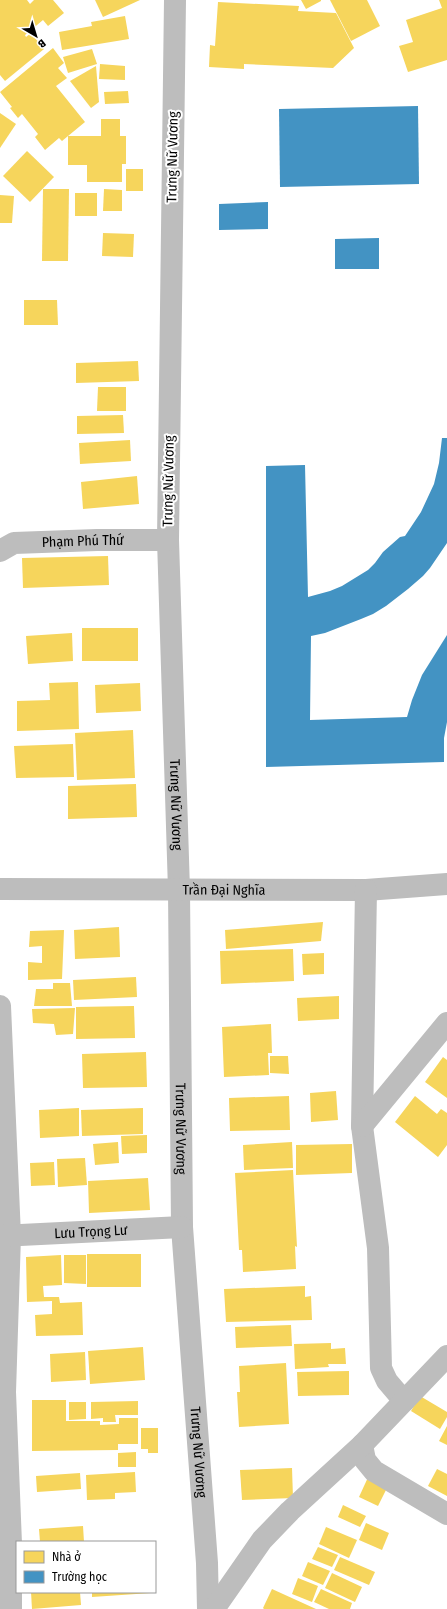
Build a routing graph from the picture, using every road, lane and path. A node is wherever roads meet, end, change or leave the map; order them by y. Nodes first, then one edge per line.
1 (174, 0) edge
2 (168, 540) junction
3 (0, 551) edge
4 (447, 884) edge
5 (0, 889) edge
6 (179, 890) junction
7 (366, 890) junction
8 (0, 1006) edge
9 (447, 1023) edge
10 (2, 1081) edge
11 (362, 1126) junction
12 (182, 1227) junction
13 (5, 1236) edge
14 (447, 1356) edge
15 (2, 1392) edge
16 (404, 1401) junction
17 (362, 1445) junction
18 (447, 1514) edge
19 (5, 1544) edge
20 (11, 1609) edge
21 (208, 1609) edge
22 (214, 1609) edge

1 - 2 street, Trưng Nữ Vương
2 - 3 street, Phạm Phú Thứ
2 - 6 street, Trưng Nữ Vương
4 - 7 street, Trần Đại Nghĩa
5 - 6 street, Trần Đại Nghĩa
6 - 7 street, Trần Đại Nghĩa
6 - 12 street, Trưng Nữ Vương
7 - 11 street
8 - 10 street
9 - 11 street
10 - 13 street
11 - 16 street
12 - 13 street, Lưu Trọng Lư
12 - 21 street, Trưng Nữ Vương
13 - 15 street
14 - 16 street
15 - 19 street
16 - 17 street
17 - 18 street
17 - 22 street
19 - 20 street

